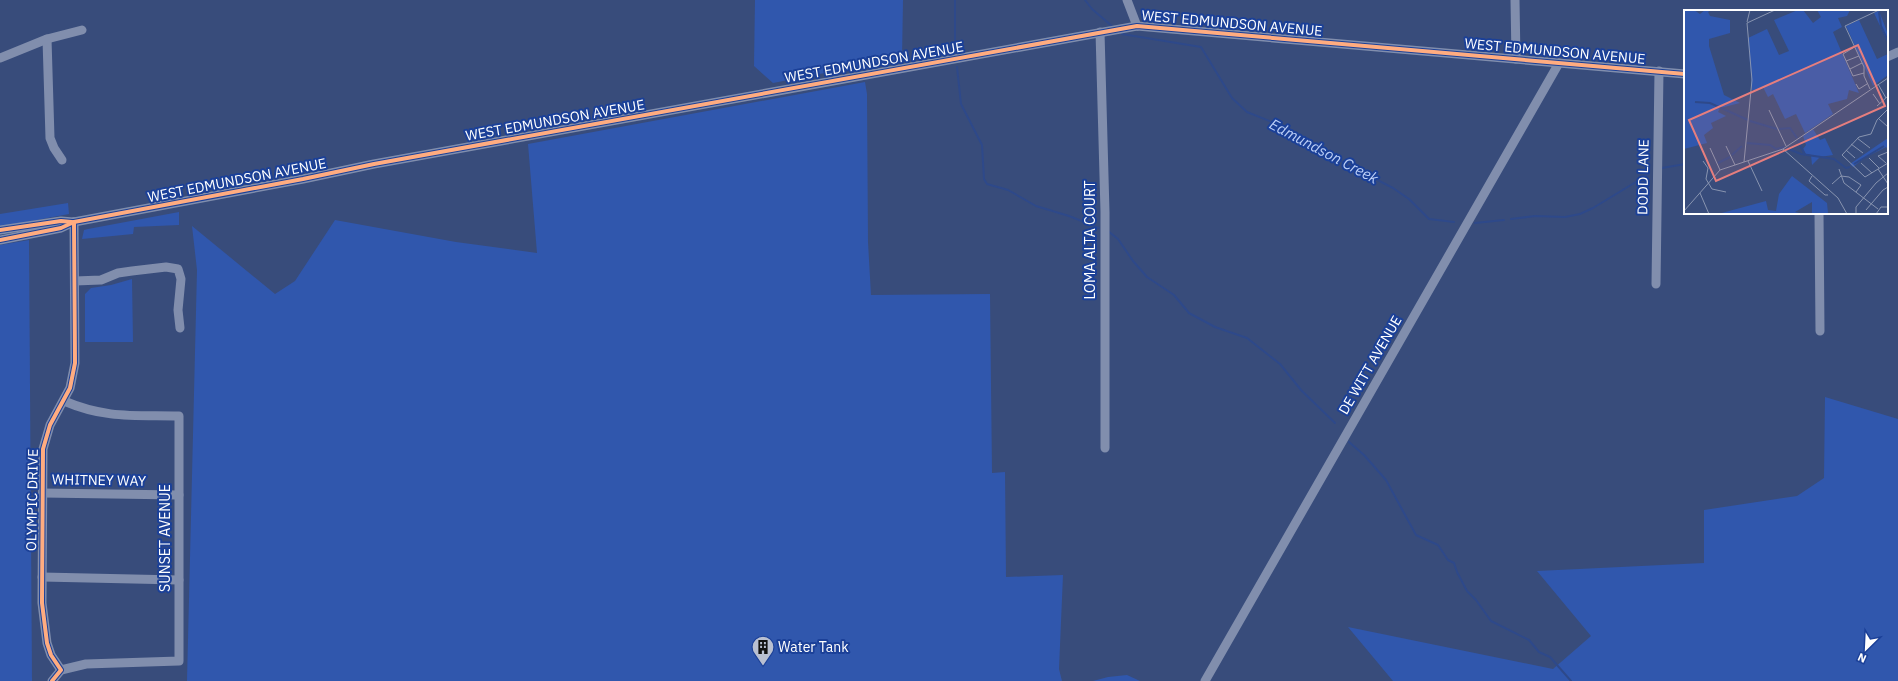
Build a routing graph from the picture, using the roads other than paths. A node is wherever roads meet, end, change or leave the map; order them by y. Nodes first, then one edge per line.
1 (1127, 0) edge
2 (1515, 0) edge
3 (1137, 26) junction
4 (82, 30) dead end
5 (1100, 32) junction
6 (47, 39) junction
7 (1898, 52) edge
8 (1888, 57) edge
9 (0, 58) edge
10 (1516, 59) junction
11 (1559, 63) junction
12 (1659, 71) junction
13 (1684, 74) edge
14 (62, 160) dead end
15 (1819, 214) edge
16 (74, 222) junction
17 (0, 230) edge
18 (0, 240) edge
19 (75, 281) junction
20 (1656, 284) dead end
21 (180, 328) dead end
22 (1820, 331) dead end
23 (64, 400) junction
24 (1105, 448) dead end
25 (43, 493) junction
26 (179, 495) junction
27 (42, 577) junction
28 (179, 580) junction
29 (62, 670) junction
30 (52, 681) edge
31 (1205, 681) edge

1 - 3 street
2 - 10 street
3 - 5 street, WEST EDMUNDSON AVENUE
3 - 10 street, WEST EDMUNDSON AVENUE
4 - 6 street
5 - 16 street, WEST EDMUNDSON AVENUE
5 - 24 street, LOMA ALTA COURT
6 - 9 street
6 - 14 street
7 - 8 street
10 - 11 street, WEST EDMUNDSON AVENUE
11 - 12 street, WEST EDMUNDSON AVENUE
11 - 31 street, DE WITT AVENUE
12 - 13 street, WEST EDMUNDSON AVENUE
12 - 20 street, DODD LANE
15 - 22 street
16 - 17 street, WEST EDMUNDSON AVENUE
16 - 18 street, WEST EDMUNDSON AVENUE
16 - 19 street, OLYMPIC DRIVE
19 - 21 street
19 - 23 street, OLYMPIC DRIVE
23 - 25 street, OLYMPIC DRIVE
23 - 26 street, SUNSET AVENUE
25 - 26 street, WHITNEY WAY
25 - 27 street, OLYMPIC DRIVE
26 - 28 street, SUNSET AVENUE
27 - 28 street
27 - 29 street, OLYMPIC DRIVE
28 - 29 street, SUNSET AVENUE
29 - 30 street

